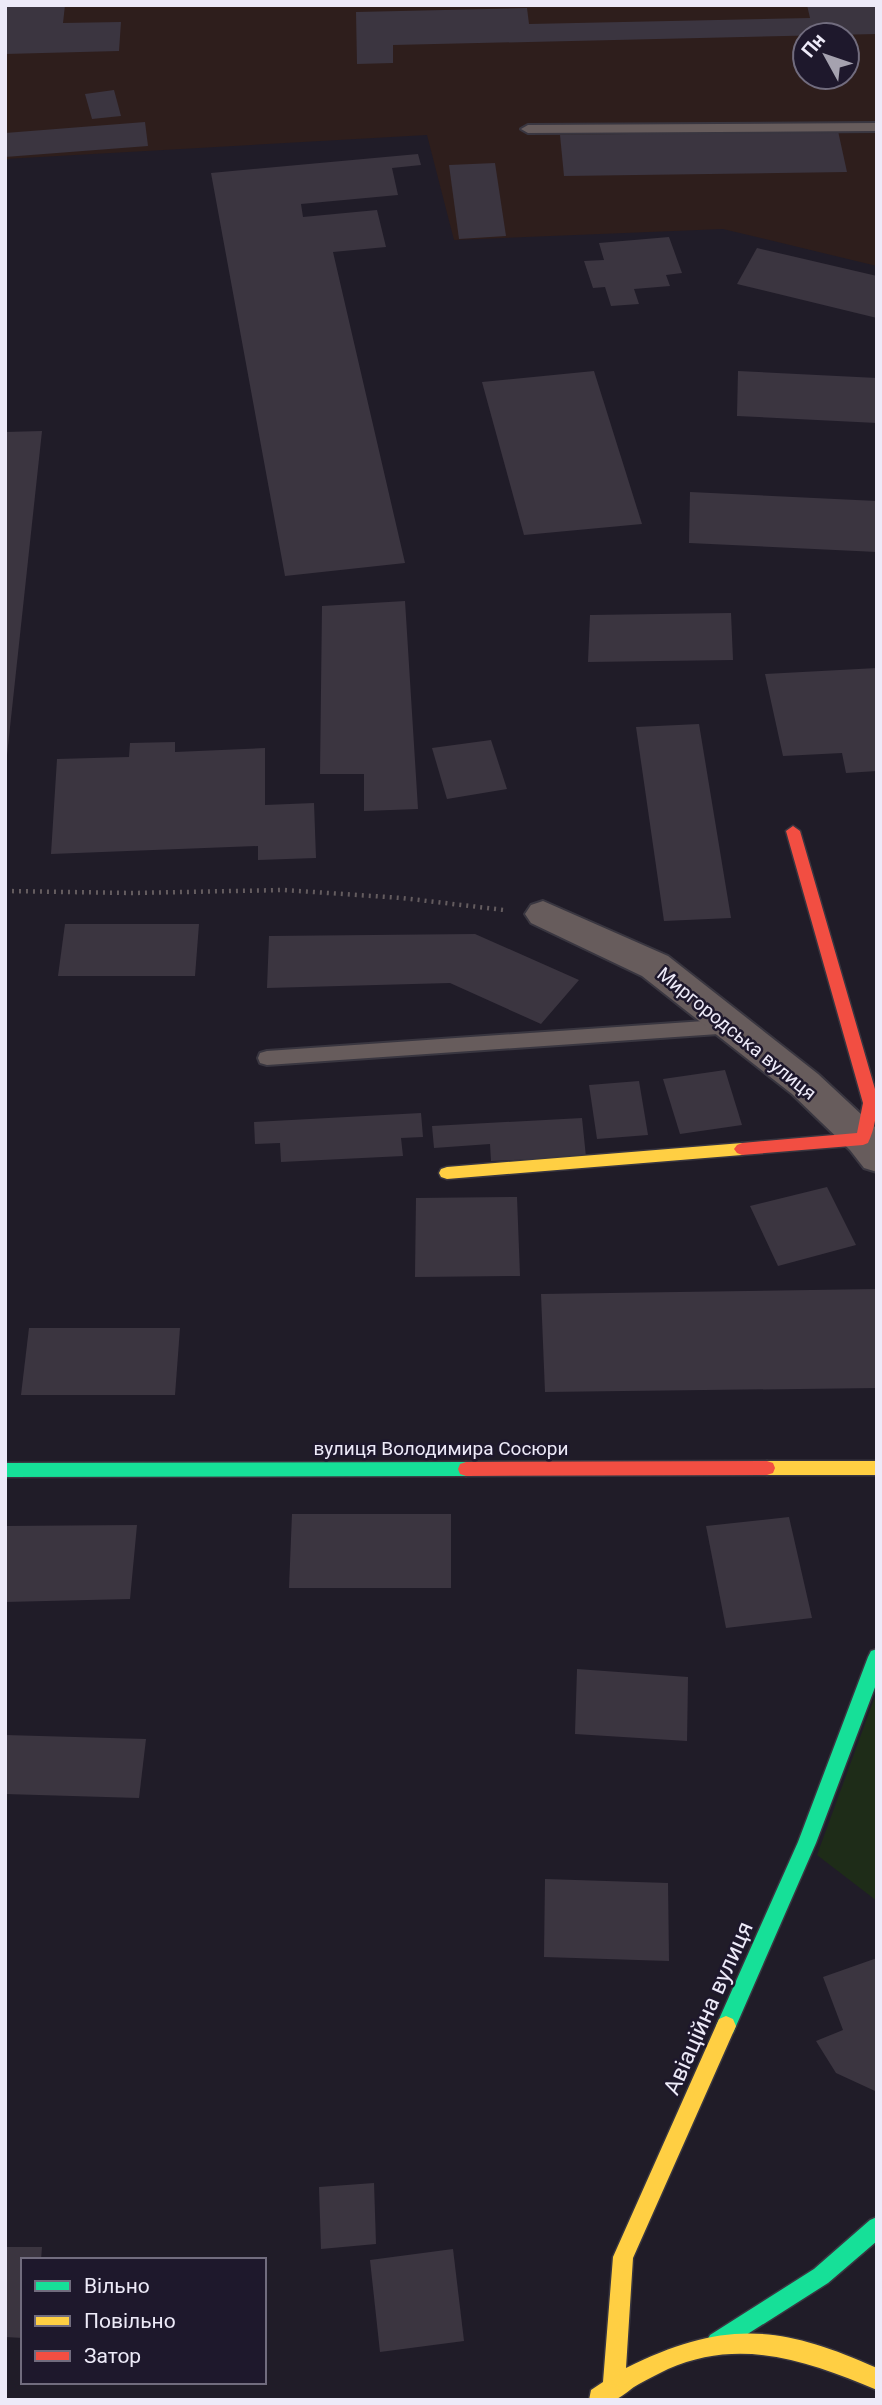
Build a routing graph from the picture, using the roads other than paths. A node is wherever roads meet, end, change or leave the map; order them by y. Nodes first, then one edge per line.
1 (877, 127) edge
2 (528, 129) dead end
3 (793, 831) dead end
4 (543, 914) road end
5 (733, 1026) junction
6 (267, 1058) dead end
7 (870, 1148) edge
8 (447, 1173) dead end
9 (877, 1468) edge
10 (5, 1470) edge
11 (877, 1657) edge
12 (877, 2227) edge
13 (714, 2344) junction
14 (877, 2379) edge
15 (614, 2384) junction
16 (597, 2400) edge

1 - 2 lane
3 - 7 street
4 - 5 street, Миргородська вулиця
5 - 6 lane
5 - 7 street, Миргородська вулиця
7 - 8 street
9 - 10 street, вулиця Володимира Сосюри
11 - 15 street, Авіаційна вулиця
12 - 13 street
13 - 14 street
13 - 15 street
15 - 16 street

